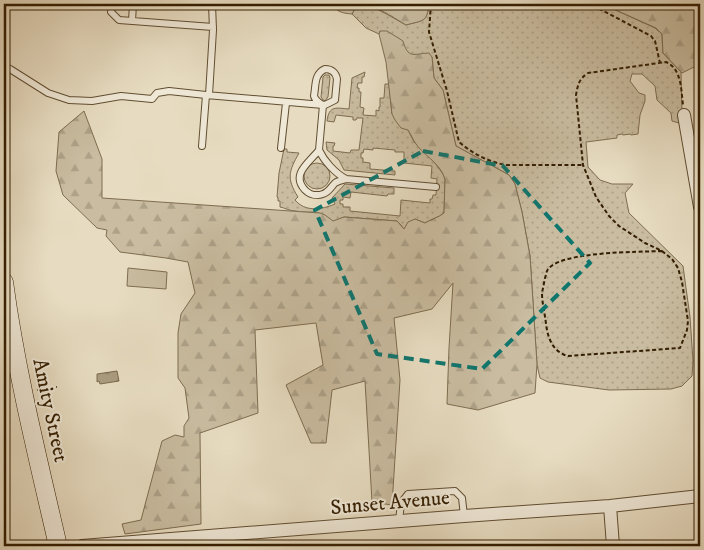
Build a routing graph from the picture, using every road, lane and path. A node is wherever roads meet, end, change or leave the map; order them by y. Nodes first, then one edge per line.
1 (112, 4) edge
2 (133, 4) edge
3 (212, 4) edge
4 (431, 4) edge
5 (580, 4) edge
6 (132, 21) junction
7 (213, 27) junction
8 (660, 63) junction
9 (4, 66) edge
10 (208, 95) junction
11 (286, 103) junction
12 (323, 105) junction
13 (684, 115) joint
14 (202, 146) dead end
15 (282, 148) dead end
16 (318, 150) junction
17 (582, 165) junction
18 (346, 179) junction
19 (436, 187) dead end
20 (700, 207) edge
21 (662, 251) junction
22 (4, 282) edge
23 (7, 326) edge
24 (57, 387) dead end
25 (24, 393) junction
26 (700, 496) edge
27 (610, 506) junction
28 (464, 516) junction
29 (399, 521) junction
30 (58, 546) edge
31 (82, 546) edge
32 (613, 546) edge

1 - 6 lane
2 - 6 lane
3 - 7 lane
4 - 17 path
5 - 8 path
6 - 7 lane
7 - 10 lane
8 - 13 path
8 - 17 path
9 - 10 lane
10 - 11 lane
10 - 14 lane
11 - 12 lane
11 - 15 lane
12 - 12 lane
12 - 16 lane
13 - 20 street
16 - 18 lane
16 - 18 lane
17 - 21 path
18 - 19 lane
21 - 21 path
22 - 23 main road, Amity Street
23 - 25 main road, Amity Street
24 - 25 path
25 - 30 main road, Amity Street
26 - 27 street, Sunset Avenue
27 - 28 street, Sunset Avenue
27 - 32 street
28 - 29 street, Sunset Avenue
28 - 29 lane
29 - 31 street, Sunset Avenue

